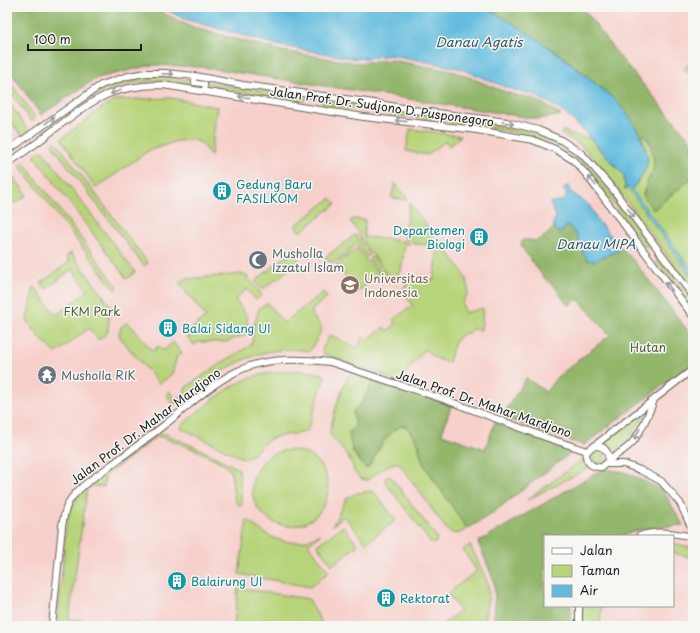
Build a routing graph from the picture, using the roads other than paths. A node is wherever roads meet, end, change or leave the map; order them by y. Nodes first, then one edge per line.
1 (195, 76) junction
2 (204, 91) junction
3 (316, 96) junction
4 (313, 108) junction
5 (441, 114) junction
6 (439, 126) junction
7 (7, 151) edge
8 (8, 163) edge
9 (659, 250) junction
10 (648, 258) junction
11 (693, 296) edge
12 (693, 316) edge
13 (693, 369) edge
14 (655, 399) junction
15 (594, 446) junction
16 (587, 451) junction
17 (608, 462) junction
18 (693, 531) edge
19 (644, 535) edge
20 (693, 536) edge
21 (579, 607) edge
22 (52, 626) edge
23 (579, 626) edge

1 - 2 street
1 - 3 street, Jalan Prof. Dr. Sudjono D. Pusponegoro
7 -> 1 street, Jalan Prof. Dr. Sudjono D. Pusponegoro
4 -> 2 street, Jalan Prof. Dr. Sudjono D. Pusponegoro
2 -> 8 street, Jalan Prof. Dr. Sudjono D. Pusponegoro
3 - 4 street
3 - 5 street, Jalan Prof. Dr. Sudjono D. Pusponegoro
6 -> 4 street, Jalan Prof. Dr. Sudjono D. Pusponegoro
5 - 6 street
5 -> 9 street, Jalan Prof. Dr. Sudjono D. Pusponegoro
10 -> 6 street, Jalan Prof. Dr. Sudjono D. Pusponegoro
9 - 10 street
9 - 11 street, Jalan Prof. Dr. Sudjono D. Pusponegoro
12 -> 10 street, Jalan Prof. Dr. Sudjono D. Pusponegoro
13 - 14 street
14 - 15 street
14 -> 17 street
15 - 16 street
15 - 17 street
16 - 17 street
16 - 22 street, Jalan Prof. Dr. Mahar Mardjono
17 - 18 street
19 - 20 street
21 - 23 street

